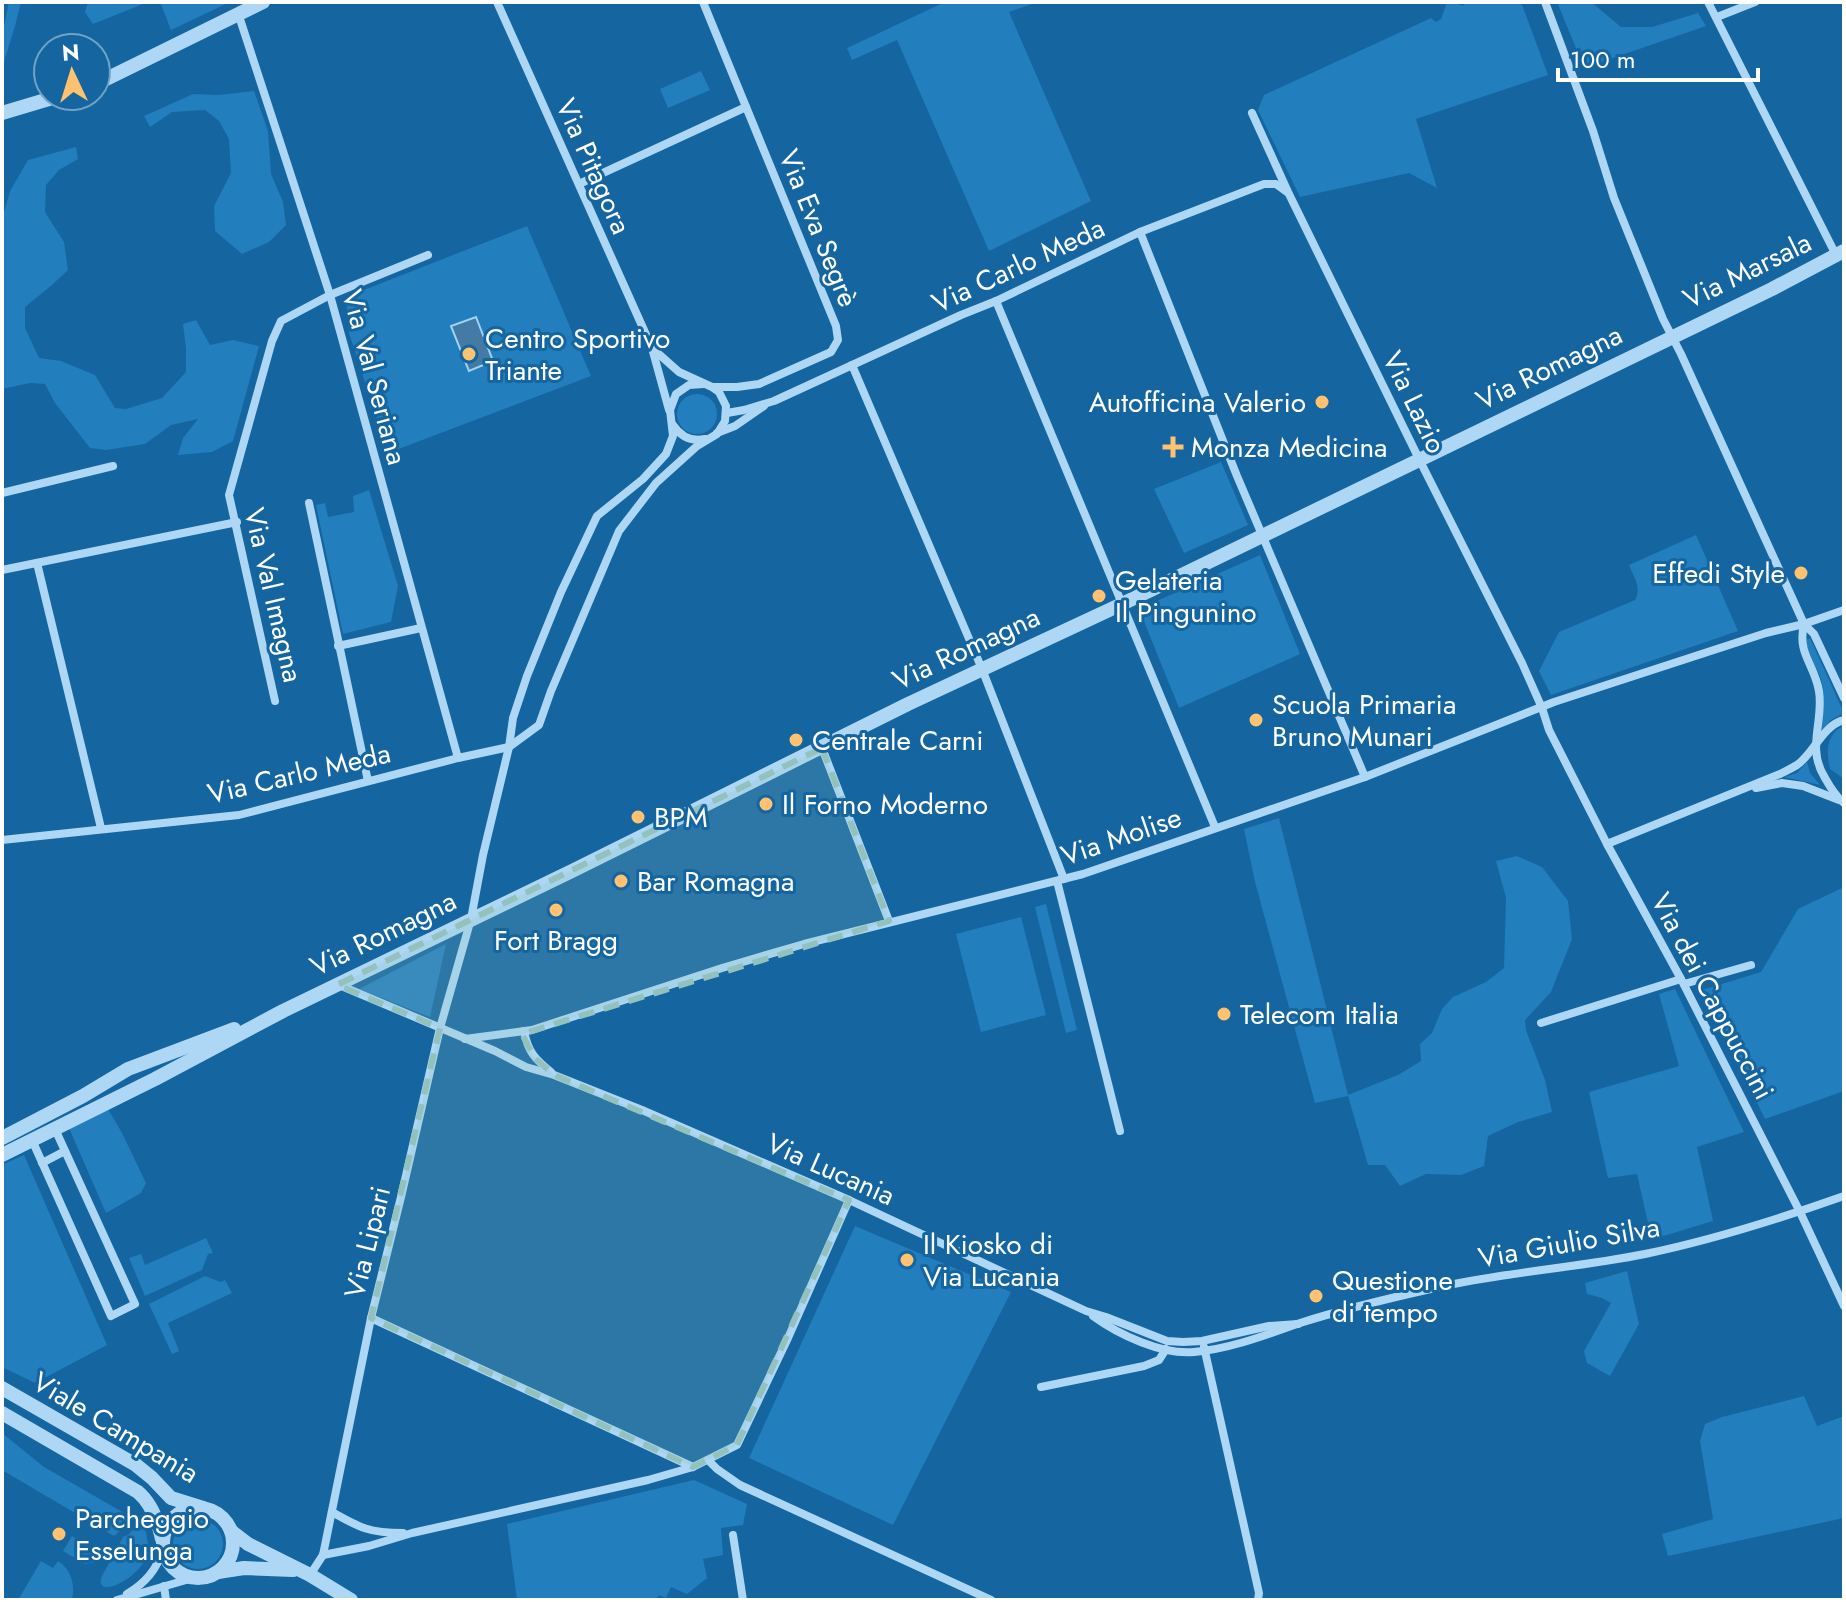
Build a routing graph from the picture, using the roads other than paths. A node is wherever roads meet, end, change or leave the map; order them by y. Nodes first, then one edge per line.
1 (263, 2) edge
2 (497, 2) edge
3 (703, 2) edge
4 (1545, 2) edge
5 (1708, 2) edge
6 (1755, 2) edge
7 (238, 13) junction
8 (1717, 17) junction
9 (112, 76) edge
10 (32, 104) edge
11 (746, 107) junction
12 (2, 113) edge
13 (1252, 113) dead end
14 (579, 184) junction
15 (1288, 192) junction
16 (1140, 232) junction
17 (1840, 253) edge
18 (428, 255) dead end
19 (330, 295) junction
20 (996, 301) junction
21 (1672, 336) junction
22 (652, 348) junction
23 (852, 365) junction
24 (707, 385) junction
25 (768, 403) junction
26 (727, 413) junction
27 (670, 416) junction
28 (712, 436) junction
29 (1419, 459) junction
30 (113, 466) dead end
31 (2, 493) edge
32 (309, 503) dead end
33 (237, 522) junction
34 (1262, 535) junction
35 (37, 563) junction
36 (2, 570) edge
37 (1122, 604) junction
38 (1844, 610) edge
39 (1804, 624) junction
40 (421, 628) junction
41 (338, 646) junction
42 (982, 669) junction
43 (1844, 698) edge
44 (275, 701) dead end
45 (1542, 708) junction
46 (1844, 720) edge
47 (1815, 746) junction
48 (509, 747) junction
49 (822, 748) junction
50 (458, 758) junction
51 (1365, 777) junction
52 (368, 781) junction
53 (1844, 786) edge
54 (1740, 791) junction
55 (1833, 791) junction
56 (1821, 793) junction
57 (1842, 802) edge
58 (1215, 827) junction
59 (101, 828) junction
60 (2, 840) edge
61 (1607, 844) junction
62 (1061, 880) junction
63 (471, 919) junction
64 (889, 921) junction
65 (1751, 965) dead end
66 (1682, 981) junction
67 (337, 985) junction
68 (283, 1011) junction
69 (1541, 1023) dead end
70 (440, 1028) junction
71 (524, 1031) junction
72 (465, 1039) junction
73 (151, 1060) junction
74 (554, 1075) junction
75 (155, 1079) junction
76 (55, 1129) junction
77 (1120, 1131) dead end
78 (2, 1138) edge
79 (32, 1140) junction
80 (65, 1151) junction
81 (2, 1155) edge
82 (42, 1163) junction
83 (1844, 1196) edge
84 (849, 1200) junction
85 (1800, 1212) junction
86 (1844, 1306) edge
87 (1086, 1311) junction
88 (371, 1318) junction
89 (1167, 1341) junction
90 (1204, 1346) junction
91 (1166, 1351) junction
92 (1041, 1387) dead end
93 (2, 1388) edge
94 (2, 1413) edge
95 (708, 1460) junction
96 (693, 1467) junction
97 (203, 1508) junction
98 (332, 1512) junction
99 (231, 1531) junction
100 (412, 1533) junction
101 (733, 1535) dead end
102 (163, 1545) junction
103 (323, 1555) junction
104 (215, 1573) junction
105 (306, 1573) junction
106 (193, 1578) junction
107 (164, 1586) junction
108 (118, 1600) edge
109 (166, 1600) edge
110 (351, 1600) edge
111 (743, 1600) edge
112 (991, 1600) edge
113 (1258, 1600) edge

1 - 7 street
2 - 14 street, Via Pitagora
3 - 11 street, Via Eva Segrè
4 - 21 street
5 - 8 street
6 - 8 street
7 - 9 street
7 - 19 street, Via Val Seriana
8 - 17 street
10 - 12 street
11 - 14 street
11 - 24 street, Via Eva Segrè
13 - 15 street, Via Lazio
14 - 22 street, Via Pitagora
15 - 16 street, Via Carlo Meda
15 - 29 street, Via Lazio
16 - 20 street, Via Carlo Meda
16 - 34 street
17 - 21 street, Via Marsala
18 - 19 street, Via Val Imagna
19 - 33 street, Via Val Imagna
19 - 40 street, Via Val Seriana
20 - 23 street, Via Carlo Meda
20 - 37 street
21 - 29 street, Via Romagna
21 - 39 street
22 - 24 street, Via Pitagora
22 - 27 street, Via Pitagora
23 - 25 street, Via Carlo Meda
23 - 42 street
24 - 26 street
24 - 27 street
25 - 26 street, Via Carlo Meda
25 - 28 street, Via Carlo Meda
26 - 28 street, Via Carlo Meda
27 - 28 street
27 - 48 street
28 - 48 street, Via Carlo Meda
29 - 34 street, Via Romagna
29 - 45 street, Via Lazio
30 - 31 street
32 - 41 street
33 - 35 street
33 - 44 street, Via Val Imagna
34 - 37 street, Via Romagna
34 - 51 street
35 - 36 street
35 - 59 street
37 - 42 street, Via Romagna
37 - 58 street
38 - 39 street, Via Molise
39 - 43 street
39 - 45 street, Via Molise
39 - 47 street
40 - 41 street
40 - 50 street, Via Val Seriana
41 - 52 street
42 - 49 street, Via Romagna
42 - 62 street
45 - 51 street, Via Molise
45 - 61 street, Via dei Cappuccini
46 - 47 street
47 - 54 street
47 - 55 street
48 - 50 street, Via Carlo Meda
48 - 63 street
49 - 63 street, Via Romagna
49 - 64 street
50 - 52 street, Via Carlo Meda
51 - 58 street, Via Molise
52 - 59 street, Via Carlo Meda
53 - 55 street
54 - 56 street
54 - 61 street
55 - 56 street
55 - 57 street
56 - 57 street
58 - 62 street, Via Molise
59 - 60 street, Via Carlo Meda
61 - 66 street, Via dei Cappuccini
62 - 64 street, Via Molise
62 - 77 street
63 - 67 street, Via Romagna
63 - 70 street, Via Lipari
64 - 71 street, Via Molise
65 - 66 street
66 - 69 street
66 - 85 street, Via dei Cappuccini
67 - 68 street, Via Romagna
67 - 70 street
68 - 73 street, Via Romagna
68 - 75 street, Via Romagna
70 - 72 street
70 - 88 street, Via Lipari
71 - 72 street, Via Molise
71 - 74 street, Via Lucania
72 - 74 street, Via Lucania
73 - 75 street
73 - 78 street, Via Romagna
74 - 84 street, Via Lucania
75 - 76 street, Via Romagna
76 - 79 street, Via Romagna
76 - 80 street
79 - 81 street, Via Romagna
79 - 82 street
80 - 82 street
80 - 82 street
83 - 85 street, Via Giulio Silva
84 - 87 street, Via Lucania
84 - 95 street
85 - 86 street, Via dei Cappuccini
85 - 90 street, Via Giulio Silva
87 - 89 street, Via Lucania
87 - 91 street, Via Lucania
88 - 96 street
88 - 98 street, Via Lipari
89 - 90 street, Via Giulio Silva
89 - 91 street
90 - 91 street, Via Giulio Silva
90 - 113 street
91 - 92 street, Via Giulio Silva
93 - 97 street, Viale Campania
94 - 102 street, Viale Campania
95 - 96 street
95 - 112 street
96 - 100 street
97 - 99 street
97 - 102 street
98 - 100 street
98 - 103 street, Via Lipari
99 - 104 street
99 - 105 street
100 - 103 street
101 - 111 street
102 - 106 street
102 - 108 street
103 - 105 street, Via Lipari
104 - 105 street
104 - 106 street
105 - 110 street
106 - 107 street
107 - 108 street
107 - 109 street

